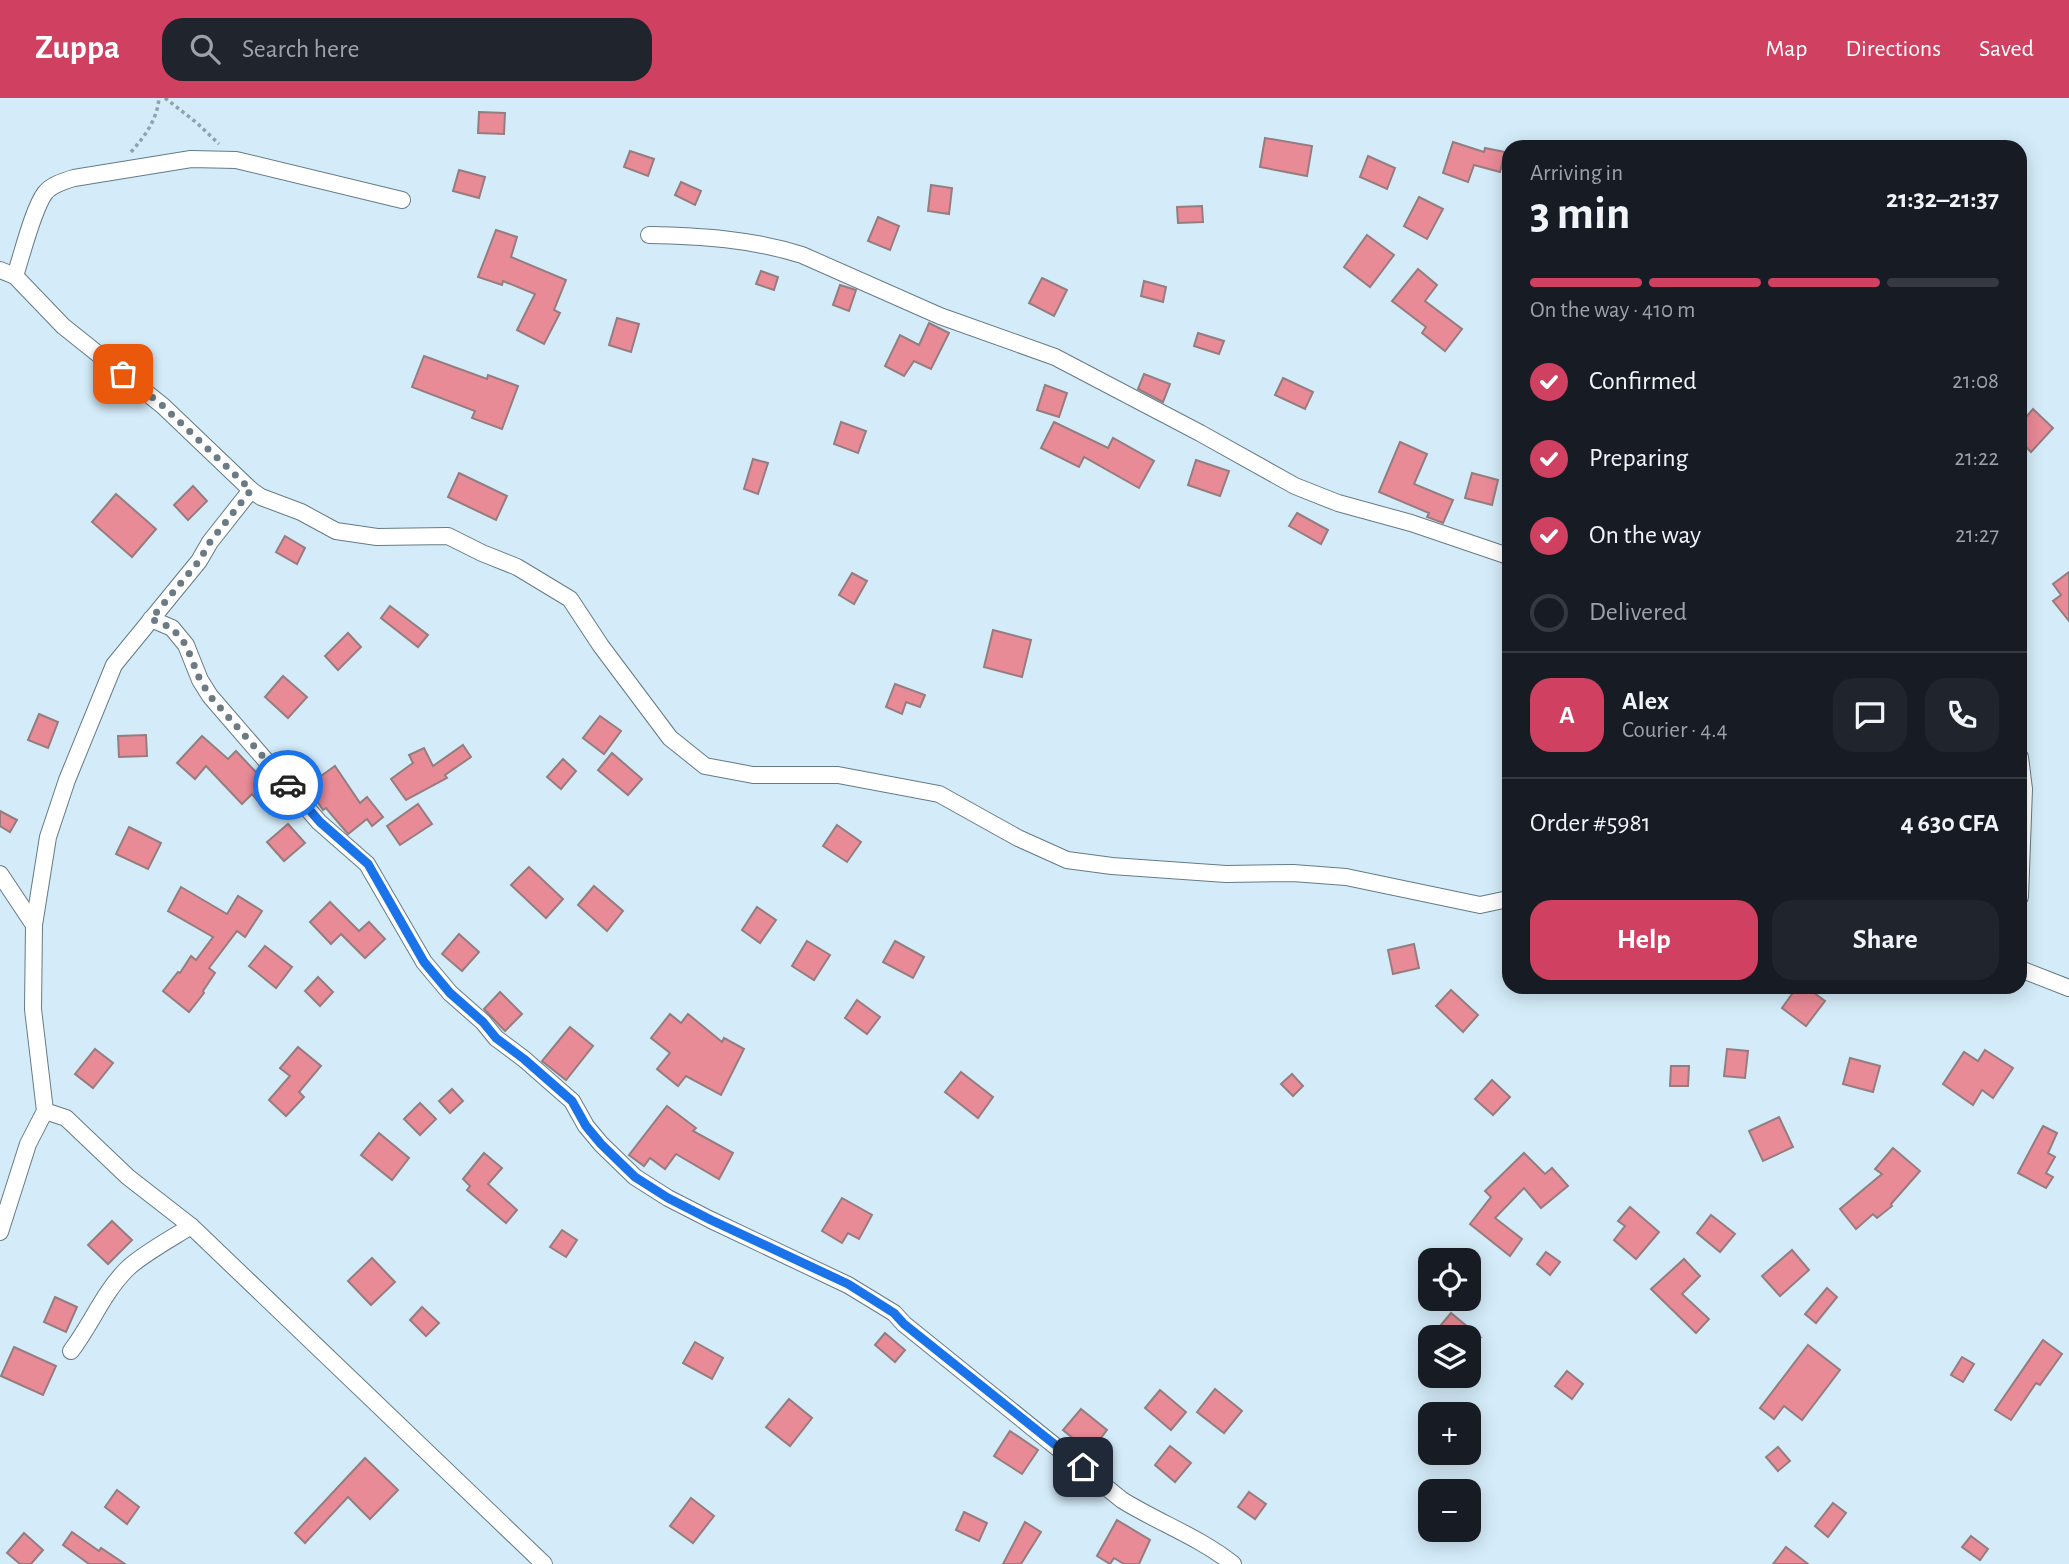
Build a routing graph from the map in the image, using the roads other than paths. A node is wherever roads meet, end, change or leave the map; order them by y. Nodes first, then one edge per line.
1 (402, 200) dead end
2 (649, 234) dead end
3 (8, 273) edge
4 (251, 490) junction
5 (1502, 554) edge
6 (151, 619) junction
7 (0, 874) edge
8 (1502, 900) edge
9 (34, 925) junction
10 (2027, 972) edge
11 (2069, 988) edge
12 (45, 1111) junction
13 (191, 1226) junction
14 (0, 1232) edge
15 (71, 1351) dead end
16 (544, 1564) edge
17 (1233, 1564) edge

1 - 3 street
2 - 5 street
3 - 4 street
4 - 6 street
4 - 8 street
6 - 9 street
6 - 17 street
7 - 9 street
9 - 12 street
10 - 11 street
12 - 13 street
12 - 14 street
13 - 15 street
13 - 16 street

